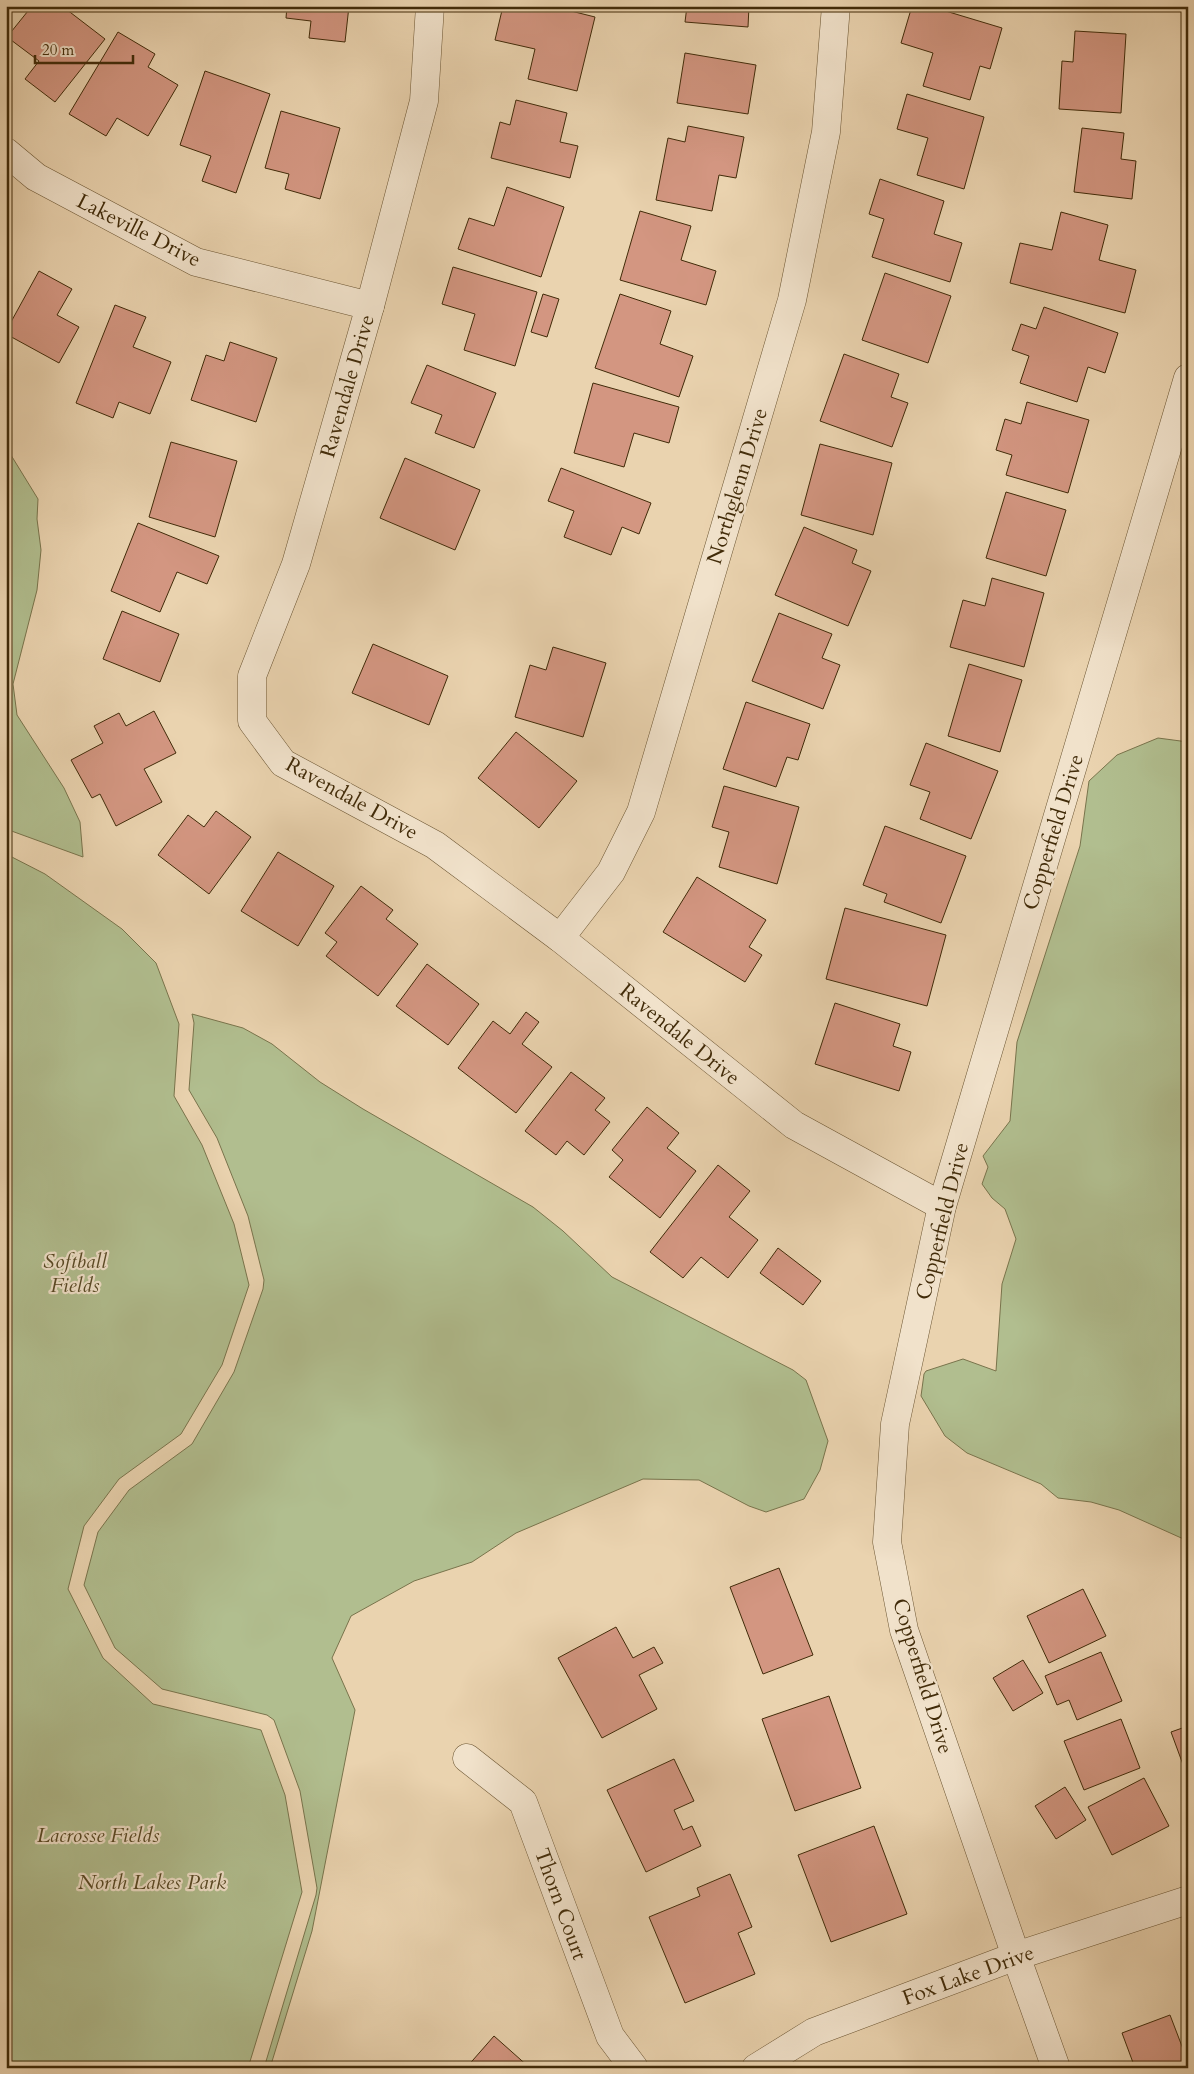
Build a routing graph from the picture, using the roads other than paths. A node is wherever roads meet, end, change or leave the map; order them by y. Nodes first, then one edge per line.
1 (430, 6) edge
2 (836, 6) edge
3 (6, 152) edge
4 (370, 306) junction
5 (1188, 378) edge
6 (560, 938) junction
7 (942, 1206) junction
8 (467, 1758) dead end
9 (1188, 1900) edge
10 (1016, 1956) junction
11 (634, 2068) edge
12 (756, 2068) edge
13 (1056, 2068) edge

1 - 4 street, Ravendale Drive
2 - 6 street, Northglenn Drive
3 - 4 street, Lakeville Drive
4 - 6 street, Ravendale Drive
5 - 7 street, Copperfield Drive
6 - 7 street, Ravendale Drive
7 - 10 street, Copperfield Drive
8 - 11 street, Thorn Court
9 - 10 street, Fox Lake Drive
10 - 12 street, Fox Lake Drive
10 - 13 street, Copperfield Drive

